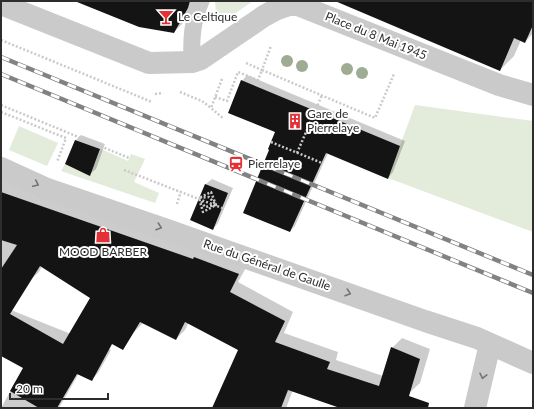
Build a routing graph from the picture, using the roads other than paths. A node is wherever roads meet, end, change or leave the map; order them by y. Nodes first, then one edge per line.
1 (201, 1) edge
2 (1, 4) edge
3 (192, 62) junction
4 (533, 95) edge
5 (1, 168) edge
6 (490, 344) junction
7 (533, 363) edge
8 (475, 408) edge

1 - 3 lane
2 - 3 street, Place du 8 Mai 1945
3 - 4 street, Place du 8 Mai 1945
5 -> 6 street, Rue du Général de Gaulle
6 - 7 street, Rue du Général de Gaulle
6 -> 8 street

